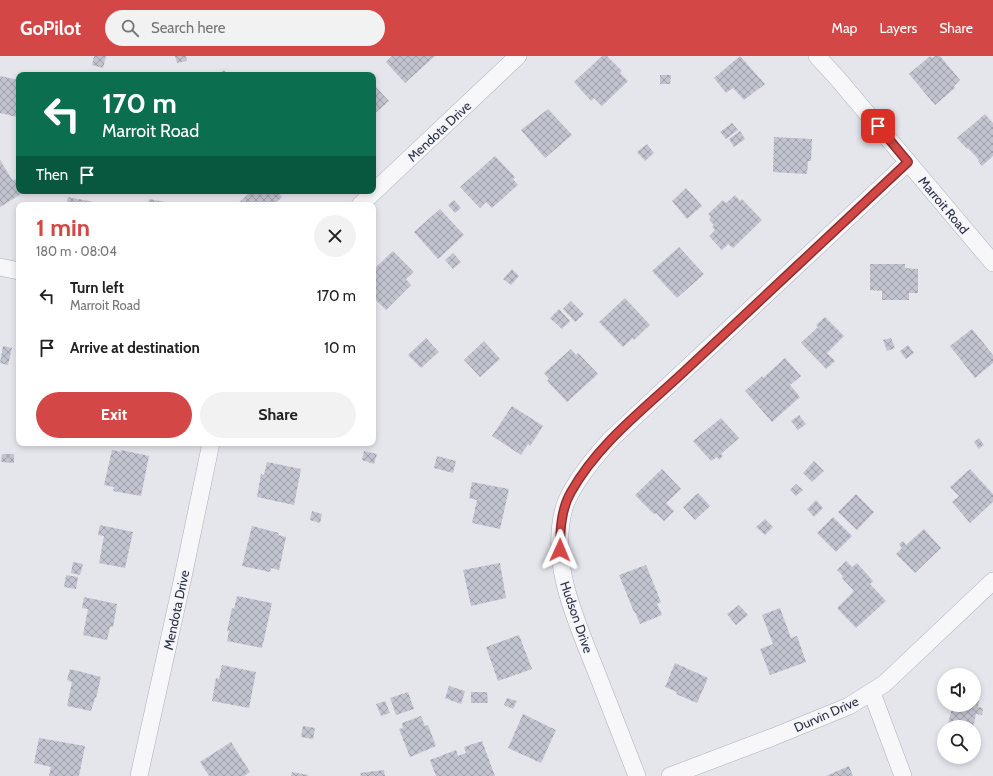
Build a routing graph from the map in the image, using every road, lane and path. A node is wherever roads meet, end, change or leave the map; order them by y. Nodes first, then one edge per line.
1 (518, 56) edge
2 (817, 56) edge
3 (908, 162) junction
4 (376, 190) edge
5 (372, 194) edge
6 (363, 202) edge
7 (993, 263) edge
8 (0, 267) edge
9 (16, 270) edge
10 (210, 446) edge
11 (993, 581) edge
12 (872, 692) junction
13 (139, 776) edge
14 (637, 776) edge
15 (670, 776) edge
16 (903, 776) edge

1 - 4 street, Mendota Drive
2 - 3 street, Marroit Road
3 - 7 street, Marroit Road
3 - 14 street, Hudson Drive
5 - 6 street, Mendota Drive
8 - 9 street
10 - 13 street, Mendota Drive
11 - 12 street, Durvin Drive
12 - 15 street, Durvin Drive
12 - 16 street

